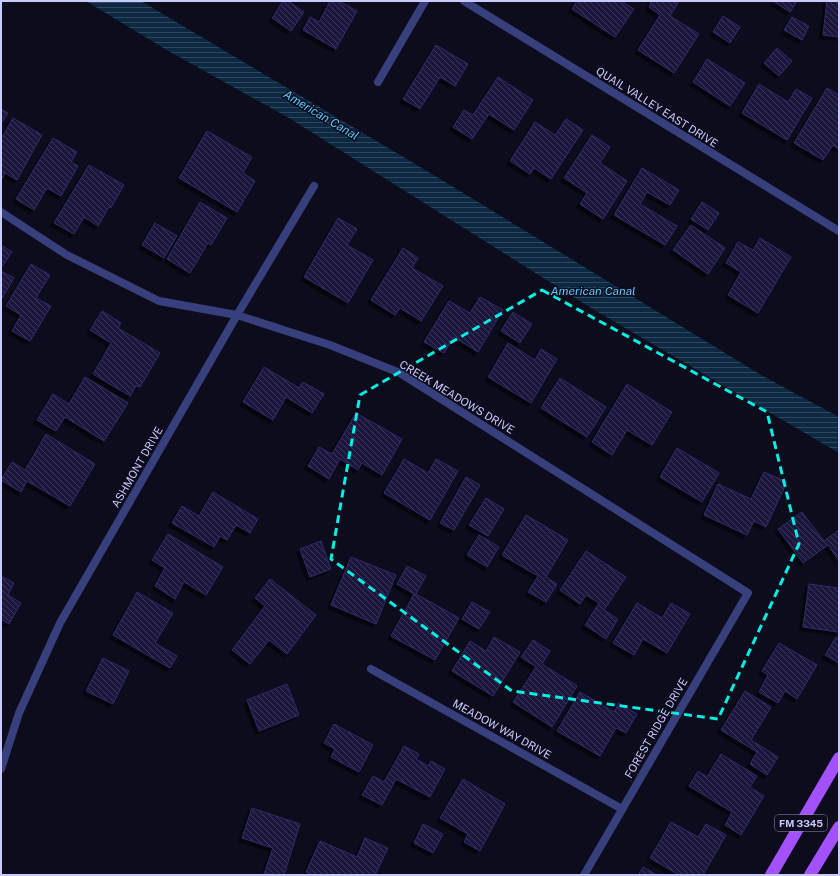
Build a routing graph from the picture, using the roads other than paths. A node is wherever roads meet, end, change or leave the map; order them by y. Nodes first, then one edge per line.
1 (425, 1) edge
2 (464, 1) edge
3 (378, 82) dead end
4 (314, 186) dead end
5 (1, 212) edge
6 (839, 231) edge
7 (236, 315) junction
8 (748, 593) joint
9 (371, 669) dead end
10 (839, 758) edge
11 (1, 769) edge
12 (622, 809) junction
13 (839, 827) edge
14 (584, 875) edge
15 (771, 875) edge
16 (810, 875) edge

1 - 3 street
2 - 6 street, QUAIL VALLEY EAST DRIVE
4 - 7 street, ASHMONT DRIVE
5 - 7 street, CREEK MEADOWS DRIVE
7 - 8 street, CREEK MEADOWS DRIVE
7 - 11 street, ASHMONT DRIVE
8 - 12 street, FOREST RIDGE DRIVE
9 - 12 street, MEADOW WAY DRIVE
10 - 15 main road, FM 3345
12 - 14 street, FOREST RIDGE DRIVE
13 - 16 main road, FM 3345

